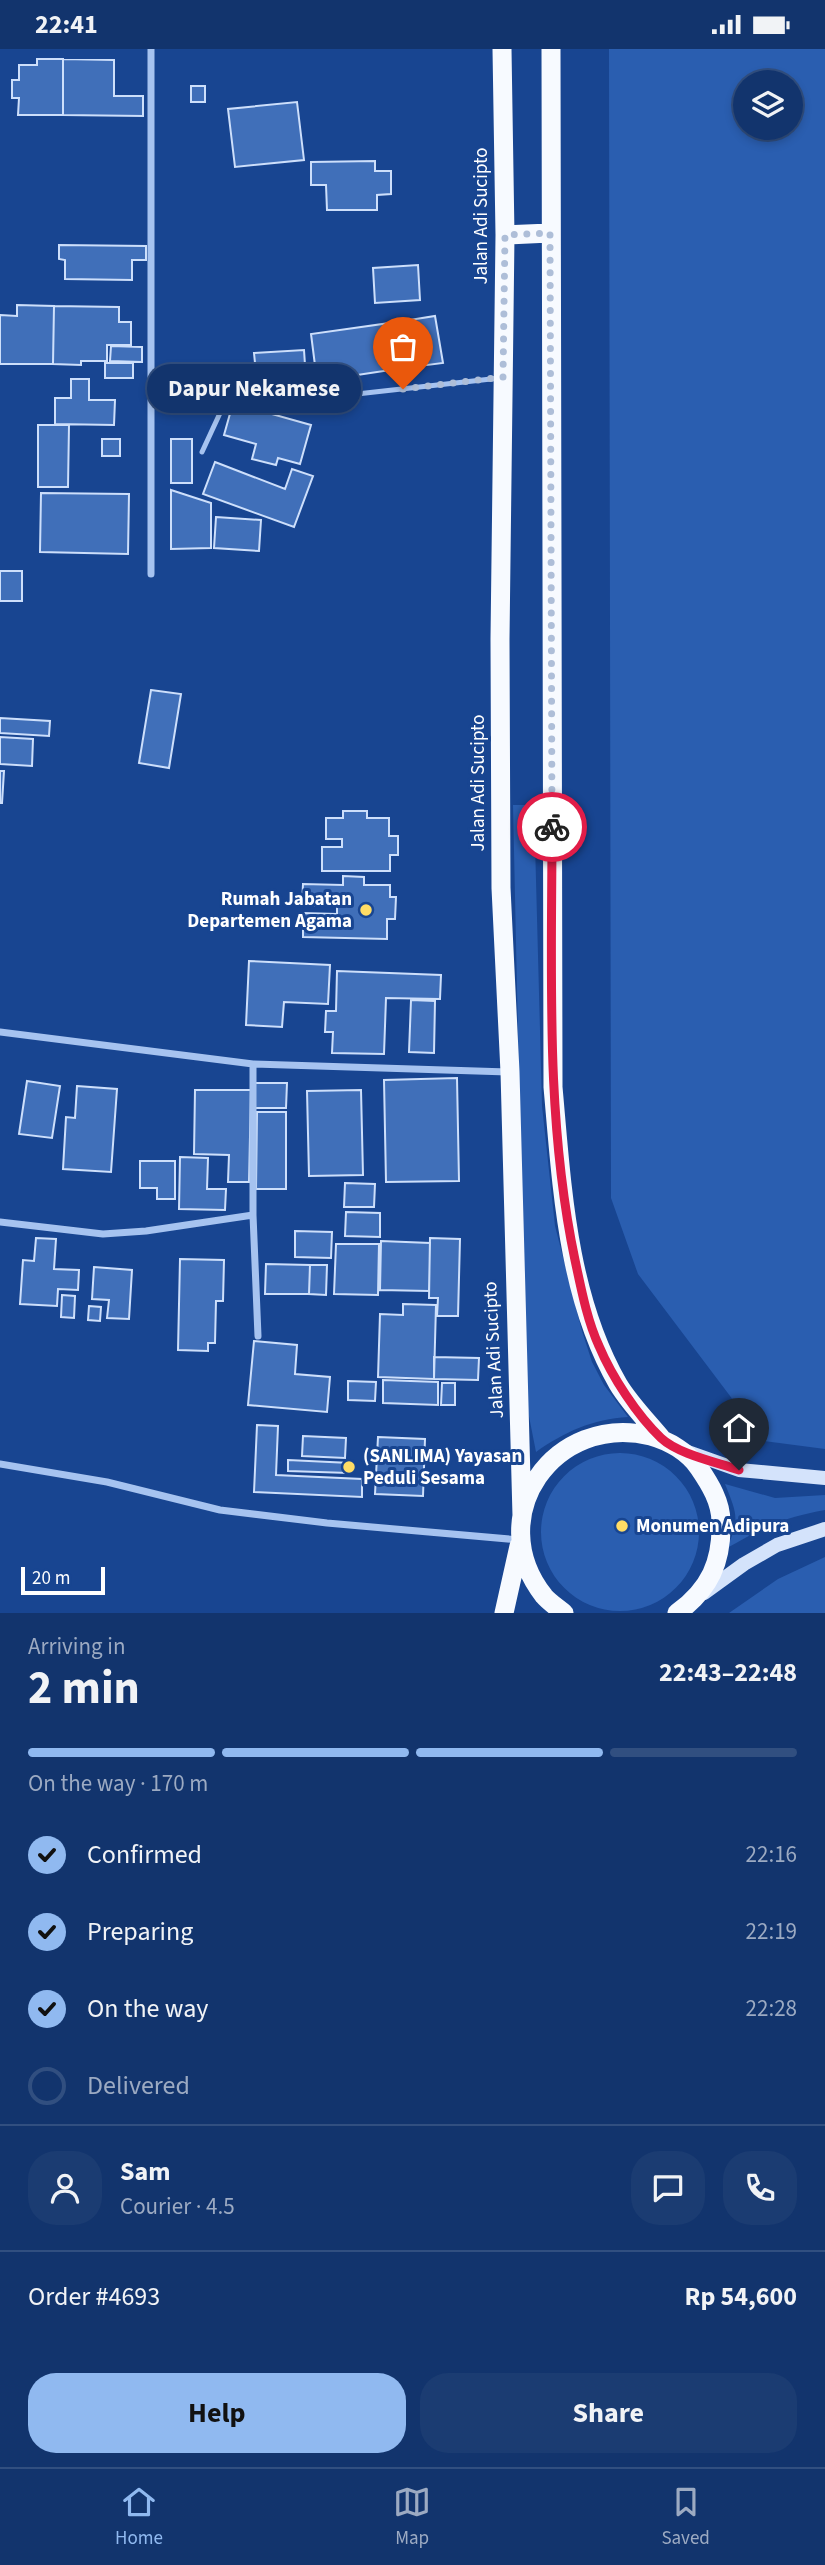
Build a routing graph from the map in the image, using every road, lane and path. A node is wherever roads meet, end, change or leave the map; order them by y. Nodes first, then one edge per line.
1 (151, 49) edge
2 (502, 49) edge
3 (551, 49) edge
4 (550, 233) junction
5 (505, 235) junction
6 (503, 377) junction
7 (202, 452) dead end
8 (151, 574) dead end
9 (0, 1032) edge
10 (253, 1064) junction
11 (510, 1072) junction
12 (253, 1215) junction
13 (0, 1222) edge
14 (258, 1336) dead end
15 (662, 1439) junction
16 (680, 1449) junction
17 (0, 1464) edge
18 (825, 1478) edge
19 (522, 1516) junction
20 (825, 1529) edge
21 (521, 1540) junction
22 (694, 1601) junction
23 (504, 1613) edge
24 (564, 1613) edge
25 (677, 1613) edge

1 - 8 street
2 - 5 highway, Jalan Adi Sucipto
3 - 4 highway
4 - 5 highway
4 - 15 highway
5 - 6 highway, Jalan Adi Sucipto
6 - 7 lane
6 - 11 highway, Jalan Adi Sucipto
9 - 10 street
10 - 11 street
10 - 12 street
11 - 19 highway, Jalan Adi Sucipto
12 - 13 street
12 - 14 street
15 - 16 highway
15 - 19 highway
16 - 18 main road
16 - 22 highway
17 - 21 street
19 - 21 highway
20 - 22 main road
21 - 23 highway
21 - 24 highway
22 - 25 highway

